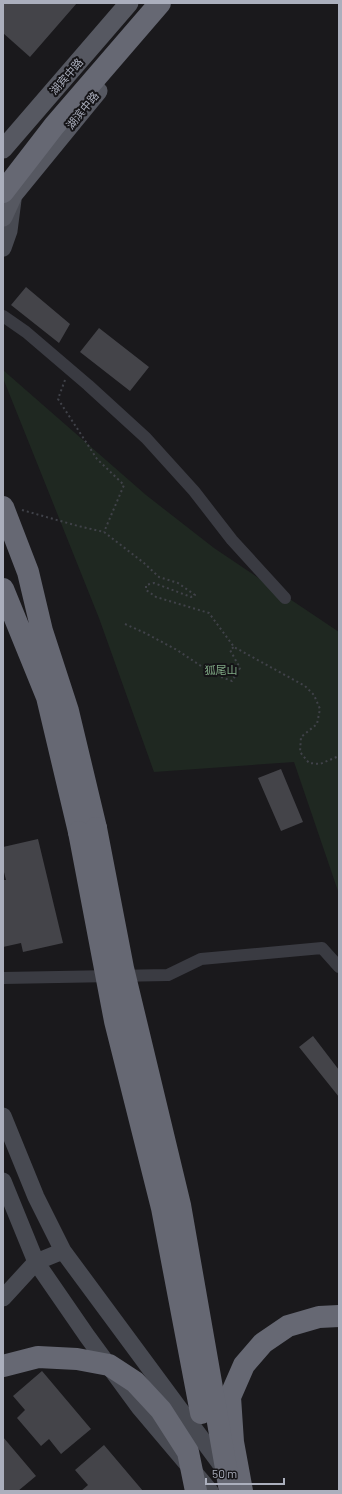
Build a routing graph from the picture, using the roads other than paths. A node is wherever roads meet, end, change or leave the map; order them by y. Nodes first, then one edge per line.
1 (129, 3) edge
2 (141, 3) edge
3 (161, 3) edge
4 (3, 149) edge
5 (3, 169) edge
6 (8, 193) edge
7 (3, 218) edge
8 (3, 248) edge
9 (3, 316) edge
10 (10, 508) edge
11 (3, 534) edge
12 (3, 589) edge
13 (285, 598) dead end
14 (42, 631) junction
15 (88, 830) junction
16 (339, 967) edge
17 (3, 978) edge
18 (3, 1116) edge
19 (3, 1181) edge
20 (63, 1251) junction
21 (36, 1262) junction
22 (3, 1298) edge
23 (339, 1316) edge
24 (3, 1366) edge
25 (196, 1491) edge
26 (210, 1491) edge
27 (215, 1491) edge
28 (230, 1491) edge
29 (241, 1491) edge

1 - 4 main road, 湖宾中路
2 - 5 highway
3 - 6 highway
6 - 7 main road
6 - 8 main road
9 - 13 street
10 - 14 highway
11 - 14 highway
12 - 15 highway
14 - 15 highway
15 - 27 highway, bridge
15 - 28 highway, bridge
16 - 17 street
18 - 20 main road
19 - 21 main road
20 - 21 main road
20 - 29 main road
21 - 22 main road
21 - 26 main road
23 - 29 highway
24 - 25 highway, bridge

